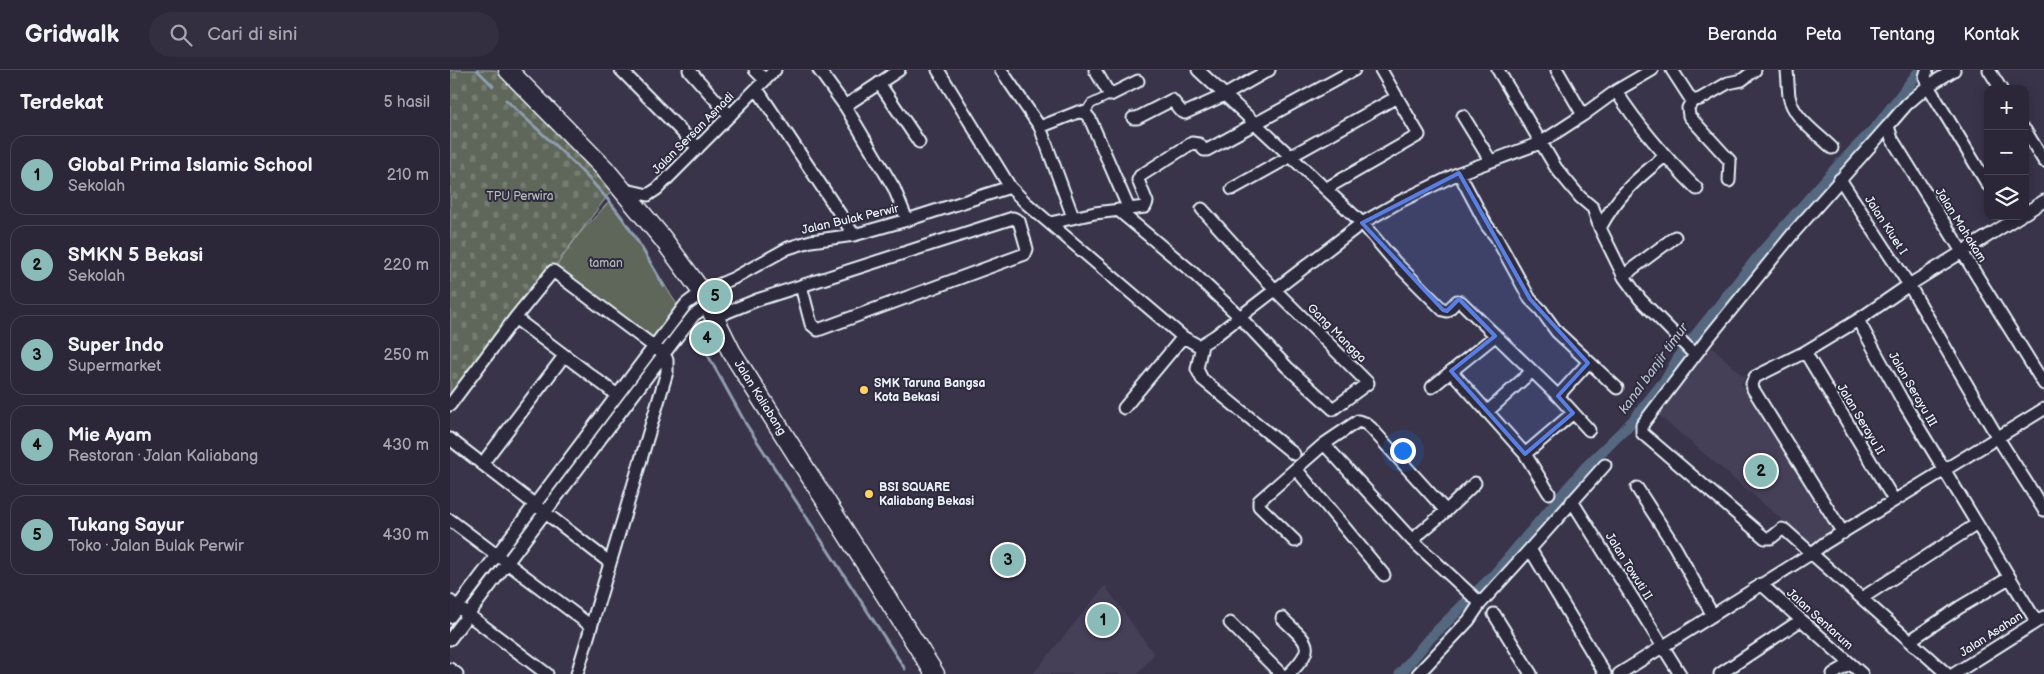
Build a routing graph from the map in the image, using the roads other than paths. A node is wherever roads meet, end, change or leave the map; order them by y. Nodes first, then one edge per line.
1 (508, 70) edge
2 (621, 70) edge
3 (689, 70) edge
4 (755, 70) edge
5 (775, 70) edge
6 (819, 70) edge
7 (899, 70) edge
8 (938, 70) edge
9 (1001, 70) edge
10 (1095, 70) edge
11 (1198, 70) edge
12 (1269, 70) edge
13 (1354, 70) edge
14 (1381, 70) edge
15 (1498, 70) edge
16 (1557, 70) edge
17 (1652, 70) edge
18 (1672, 70) edge
19 (1755, 70) edge
20 (1787, 70) edge
21 (1927, 70) edge
22 (1954, 70) edge
23 (1990, 70) edge
24 (1138, 81) dead end
25 (879, 83) junction
26 (761, 85) junction
27 (1999, 85) edge
28 (1928, 86) junction
29 (1616, 91) junction
30 (1110, 95) junction
31 (1225, 95) junction
32 (1397, 97) junction
33 (1692, 101) junction
34 (845, 106) junction
35 (1085, 113) junction
36 (1583, 115) junction
37 (730, 116) junction
38 (1463, 116) dead end
39 (1133, 118) dead end
40 (1256, 123) junction
41 (1888, 126) junction
42 (1040, 127) junction
43 (2029, 137) edge
44 (919, 142) dead end
45 (1540, 143) junction
46 (698, 148) junction
47 (1832, 148) dead end
48 (1292, 156) junction
49 (1665, 156) junction
50 (1490, 160) junction
51 (2044, 161) edge
52 (1459, 173) junction
53 (1984, 178) edge
54 (1840, 179) junction
55 (1729, 181) dead end
56 (1010, 187) junction
57 (1327, 188) junction
58 (1232, 189) dead end
59 (1697, 189) dead end
60 (622, 190) junction
61 (2044, 201) edge
62 (1202, 209) dead end
63 (1124, 210) junction
64 (2029, 210) edge
65 (1073, 217) junction
66 (907, 220) junction
67 (2009, 220) edge
68 (1050, 223) junction
69 (1362, 223) junction
70 (1600, 228) junction
71 (854, 234) junction
72 (1675, 237) dead end
73 (1961, 252) junction
74 (1624, 277) junction
75 (801, 286) junction
76 (1909, 286) junction
77 (1275, 290) junction
78 (709, 304) junction
79 (1240, 316) junction
80 (515, 318) junction
81 (1858, 320) junction
82 (1495, 336) junction
83 (1183, 337) junction
84 (1202, 345) junction
85 (654, 346) junction
86 (1690, 351) junction
87 (1805, 352) junction
88 (664, 354) junction
89 (564, 356) junction
90 (1588, 363) junction
91 (1451, 371) junction
92 (1532, 371) junction
93 (2044, 384) edge
94 (1432, 387) dead end
95 (1617, 388) dead end
96 (617, 396) junction
97 (1558, 396) junction
98 (450, 405) edge
99 (1124, 408) dead end
100 (2044, 408) edge
101 (1488, 412) junction
102 (1573, 413) junction
103 (1588, 430) dead end
104 (1998, 438) junction
105 (450, 439) edge
106 (1324, 444) junction
107 (1294, 454) dead end
108 (1525, 454) junction
109 (482, 464) junction
110 (1605, 465) dead end
111 (1296, 469) junction
112 (1946, 470) junction
113 (1475, 483) dead end
114 (1638, 488) dead end
115 (1549, 493) dead end
116 (1894, 500) junction
117 (1572, 501) junction
118 (534, 505) junction
119 (2044, 510) edge
120 (1446, 512) junction
121 (544, 514) junction
122 (450, 520) edge
123 (1978, 524) junction
124 (1843, 533) junction
125 (1412, 540) junction
126 (1296, 541) dead end
127 (1530, 548) junction
128 (1812, 553) junction
129 (497, 554) junction
130 (508, 562) junction
131 (609, 562) junction
132 (1384, 575) dead end
133 (2009, 578) junction
134 (1761, 584) junction
135 (1862, 598) junction
136 (1478, 603) junction
137 (454, 604) edge
138 (1494, 614) dead end
139 (1712, 614) junction
140 (468, 615) junction
141 (450, 617) edge
142 (1282, 618) dead end
143 (2040, 619) edge
144 (1801, 620) junction
145 (1230, 623) dead end
146 (591, 626) junction
147 (450, 639) edge
148 (1911, 640) junction
149 (1663, 646) junction
150 (1850, 664) junction
151 (450, 669) edge
152 (456, 674) edge
153 (547, 674) edge
154 (577, 674) edge
155 (935, 674) edge
156 (1281, 674) edge
157 (1289, 674) edge
158 (1418, 674) edge
159 (1531, 674) edge
160 (1605, 674) edge
161 (1619, 674) edge
162 (1680, 674) edge
163 (1720, 674) edge
164 (1833, 674) edge
165 (1862, 674) edge
166 (1947, 674) edge
167 (1954, 674) edge

1 - 60 main road, Jalan Kaliabang
2 - 46 street
3 - 37 street
4 - 26 street
5 - 26 street, Jalan Sersan Asnadi
6 - 34 street
7 - 25 street
8 - 56 street
9 - 42 street
10 - 30 street
11 - 31 street
12 - 31 street
13 - 40 street
14 - 32 street
15 - 45 street
16 - 36 street
17 - 29 street
18 - 33 street
19 - 33 street
20 - 47 street
21 - 28 street
22 - 28 street
23 - 27 street
24 - 30 street
25 - 34 street
25 - 44 street
26 - 37 street, Jalan Sersan Asnadi
26 - 71 street
28 - 41 street
28 - 53 street
29 - 36 street
29 - 49 street
30 - 35 street
31 - 39 street
31 - 40 street
32 - 48 street
32 - 57 street
33 - 55 street
34 - 66 street
35 - 42 street
35 - 63 street
36 - 45 street
37 - 46 street, Jalan Sersan Asnadi
38 - 50 street
40 - 48 street
40 - 63 street
41 - 54 street
41 - 73 street, Jalan Mahakam
42 - 65 street
43 - 51 street
45 - 50 street
45 - 70 street
46 - 60 street, Jalan Sersan Asnadi
48 - 57 street
48 - 58 street
49 - 59 street
49 - 70 street
50 - 52 street
52 - 69 street
52 - 90 street
54 - 76 street, Jalan Kluet I
54 - 86 street
56 - 66 street, Jalan Bulak Perwir
56 - 68 street
57 - 69 street
60 - 78 main road, Jalan Kaliabang
61 - 64 street
62 - 77 street
63 - 65 street
63 - 79 street
65 - 68 street
66 - 71 street, Jalan Bulak Perwir
67 - 73 street
68 - 83 street
69 - 77 street
69 - 82 street
70 - 74 street
71 - 78 street, Jalan Bulak Perwir
72 - 74 street
73 - 76 street
73 - 93 street, Jalan Mahakam
74 - 86 street
75 - 75 street
75 - 78 street
76 - 81 street
76 - 104 street, Jalan Kluet I
77 - 79 street
77 - 79 street, Gang Mangga
78 - 85 street
78 - 88 street
78 - 155 main road, Jalan Kaliabang
79 - 84 street
80 - 85 street
80 - 89 street
80 - 98 street
81 - 87 street
81 - 112 street, Jalan Serayu III
82 - 91 street
82 - 92 street
83 - 84 street
83 - 99 street
84 - 107 street
85 - 88 street
85 - 96 street
86 - 128 street
87 - 116 street, Jalan Serayu II
87 - 124 street
88 - 121 street
88 - 131 street
89 - 96 street
89 - 109 street
90 - 95 street
90 - 97 street
91 - 94 street
91 - 101 street
92 - 97 street
92 - 101 street
96 - 118 street
97 - 102 street
100 - 104 street
101 - 108 street
102 - 103 street
102 - 108 street
104 - 112 street
104 - 119 street, Jalan Kluet I
105 - 109 street
106 - 111 street
106 - 120 street
106 - 125 street
108 - 115 street
109 - 118 street
110 - 117 street
111 - 126 street
111 - 132 street
112 - 116 street
112 - 123 street, Jalan Serayu III
113 - 120 street
114 - 139 street
116 - 124 street
117 - 127 street
117 - 149 street, Jalan Towuti II
118 - 121 street
118 - 129 street
120 - 125 street
121 - 130 street
121 - 131 street
122 - 129 street
123 - 133 street, Jalan Serayu III
123 - 135 street
124 - 128 street
125 - 136 street
127 - 136 street
127 - 160 street
128 - 134 street
128 - 135 street
129 - 130 street
129 - 137 street
130 - 140 street
130 - 146 street
131 - 146 street
133 - 143 street, Jalan Serayu III
133 - 148 street
134 - 139 street
134 - 144 street, Jalan Sentarum
135 - 148 street
136 - 158 street
137 - 140 street
137 - 141 street
138 - 159 street
139 - 149 street
140 - 147 street
140 - 153 street
142 - 157 street
143 - 167 street, Jalan Asahan
144 - 150 street, Jalan Sentarum
144 - 163 street
145 - 156 street
146 - 154 street
148 - 166 street
149 - 161 street
149 - 162 street, Jalan Towuti II
150 - 164 street
150 - 165 street, Jalan Sentarum
151 - 152 street

